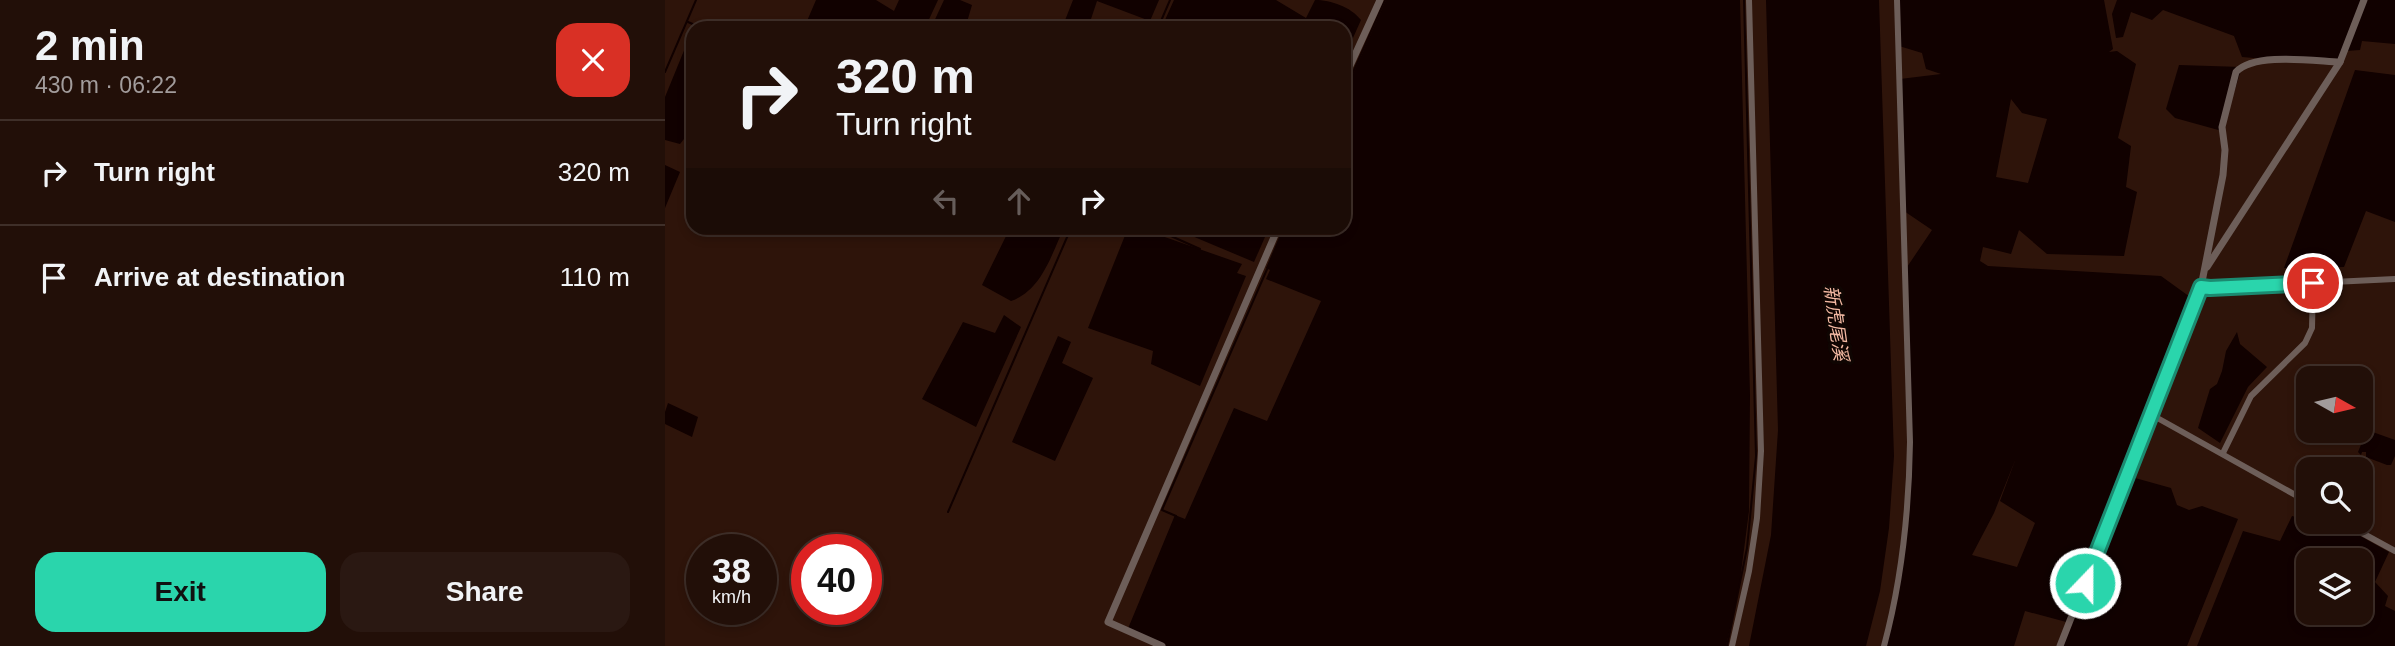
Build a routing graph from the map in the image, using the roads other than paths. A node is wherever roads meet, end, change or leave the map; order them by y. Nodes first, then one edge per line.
1 (1380, 0) edge
2 (1749, 0) edge
3 (1898, 0) edge
4 (2364, 0) edge
5 (2340, 62) junction
6 (1351, 64) edge
7 (1275, 235) edge
8 (2204, 270) junction
9 (2395, 279) edge
10 (2313, 283) junction
11 (2201, 287) junction
12 (2152, 415) junction
13 (2223, 453) junction
14 (2296, 495) edge
15 (2364, 534) edge
16 (2395, 551) edge
17 (1162, 646) edge
18 (1732, 646) edge
19 (1884, 646) edge
20 (2060, 646) edge

1 - 6 street
2 - 18 street
3 - 19 street
4 - 5 street
5 - 8 street
5 - 8 street
7 - 17 street
8 - 11 street
9 - 10 street
10 - 11 street
10 - 13 street
11 - 12 street
12 - 13 street
12 - 20 street
13 - 14 street
15 - 16 street

